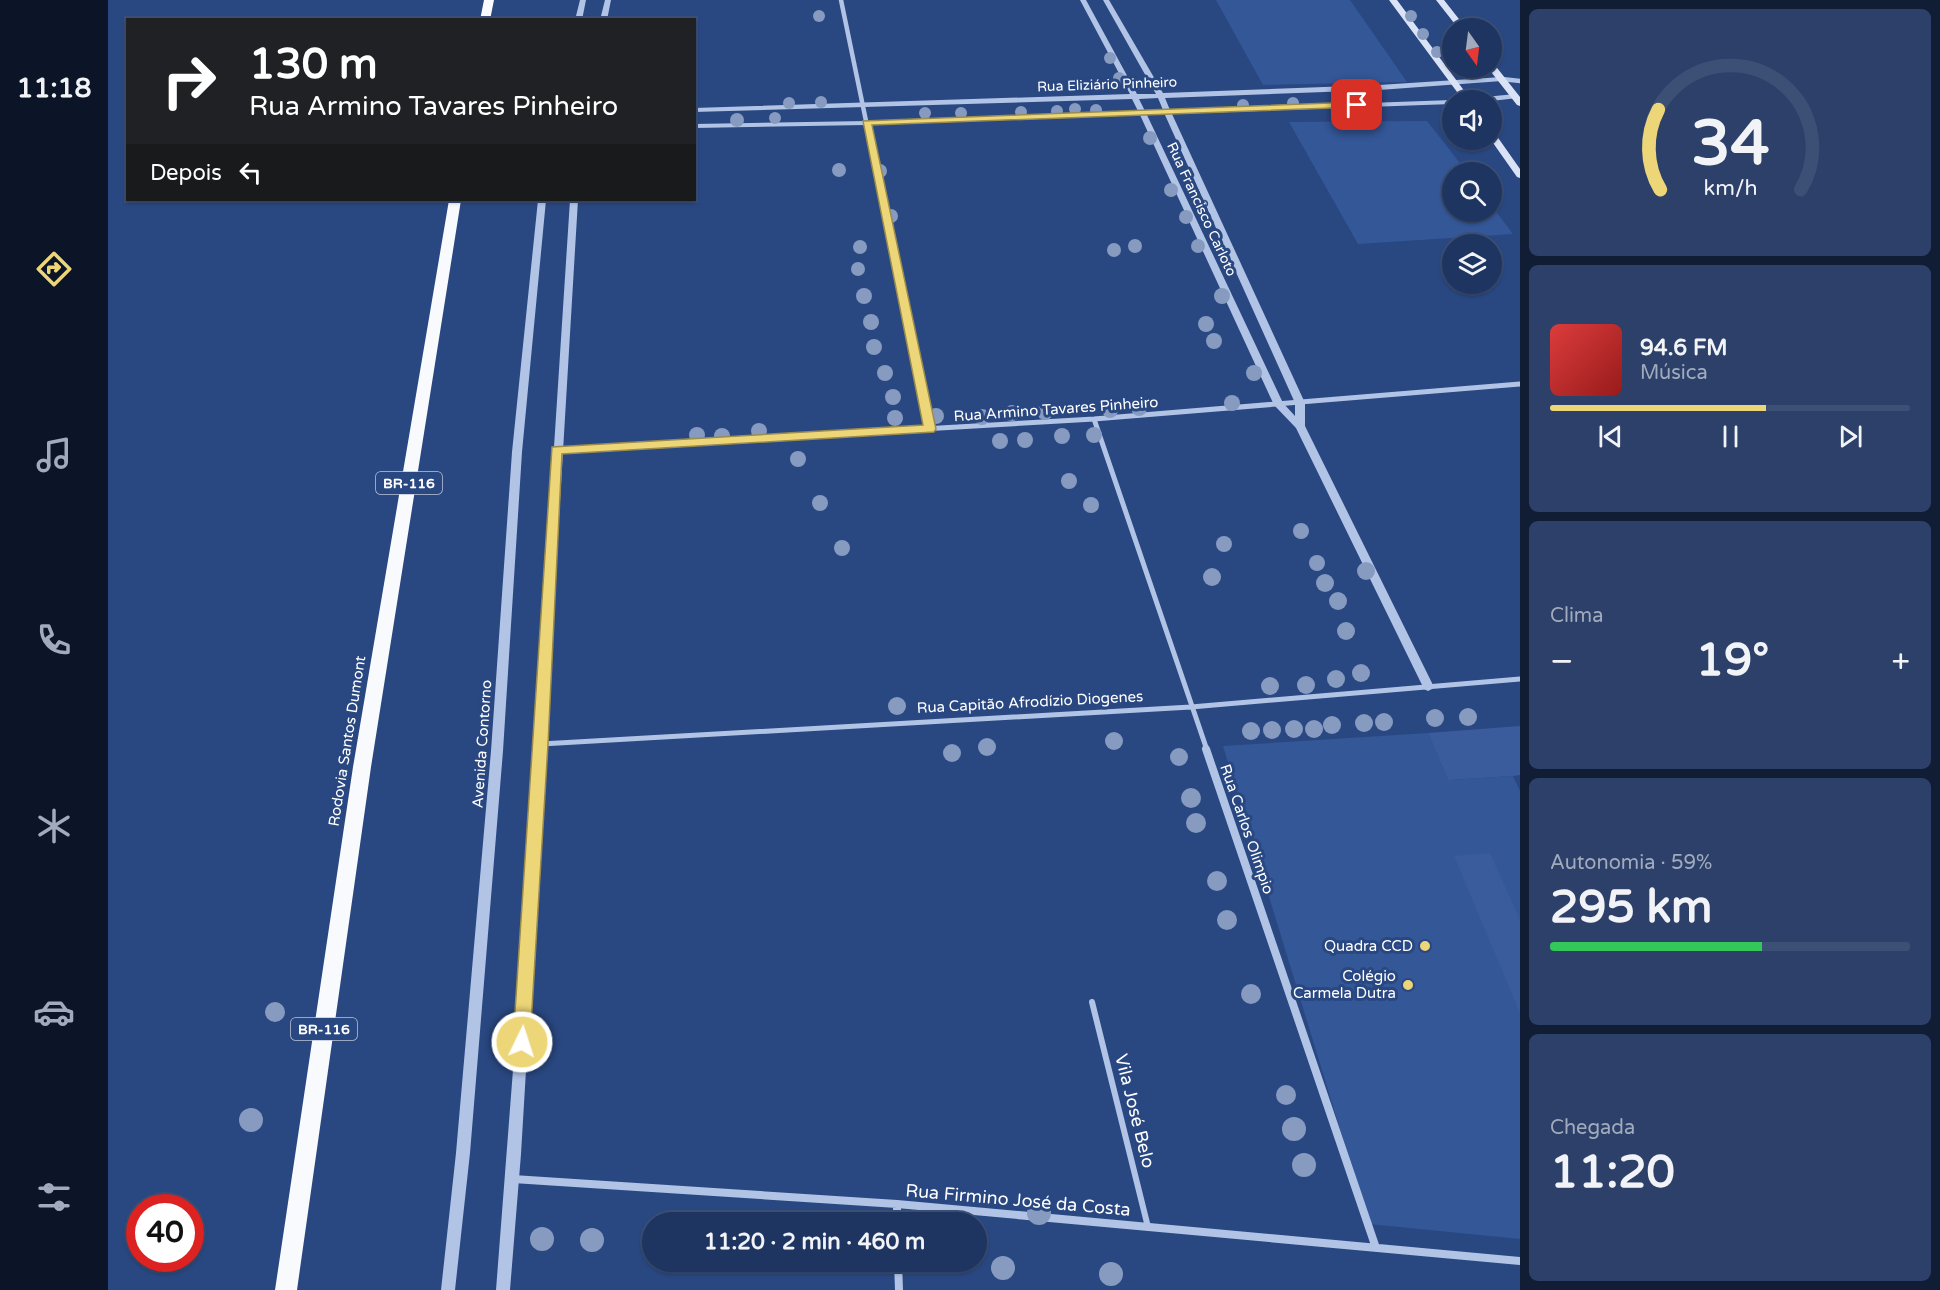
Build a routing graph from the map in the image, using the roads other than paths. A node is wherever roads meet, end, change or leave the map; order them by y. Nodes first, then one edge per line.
1 (489, 0) edge
2 (583, 0) edge
3 (608, 0) edge
4 (841, 0) edge
5 (1083, 0) edge
6 (1106, 0) edge
7 (1393, 0) edge
8 (1440, 0) edge
9 (485, 18) edge
10 (578, 18) edge
11 (604, 18) edge
12 (1454, 18) edge
13 (1502, 79) junction
14 (1520, 81) edge
15 (1454, 84) junction
16 (1459, 90) edge
17 (1160, 95) junction
18 (1135, 97) junction
19 (1518, 98) edge
20 (1502, 99) edge
21 (1442, 102) edge
22 (864, 107) junction
23 (696, 110) edge
24 (1167, 111) junction
25 (1142, 112) junction
26 (866, 123) junction
27 (696, 126) edge
28 (1502, 150) edge
29 (1520, 175) edge
30 (455, 201) edge
31 (542, 201) edge
32 (574, 201) edge
33 (1520, 384) edge
34 (1300, 403) junction
35 (1279, 405) junction
36 (1094, 419) junction
37 (1300, 426) junction
38 (930, 429) junction
39 (556, 450) junction
40 (1520, 679) edge
41 (1428, 686) junction
42 (1191, 707) junction
43 (541, 744) junction
44 (1092, 1002) dead end
45 (513, 1179) junction
46 (897, 1204) junction
47 (897, 1212) edge
48 (1148, 1227) junction
49 (1376, 1248) junction
50 (1520, 1261) edge
51 (898, 1272) edge
52 (285, 1290) edge
53 (448, 1290) edge
54 (503, 1290) edge
55 (899, 1290) edge

1 - 9 highway
2 - 10 street
3 - 11 street
4 - 22 street
5 - 18 street, Rua Francisco Carloto
6 - 17 street, Rua Francisco Carloto
7 - 15 main road
8 - 12 main road
13 - 14 street, Rua Eliziário Pinheiro
13 - 15 street, Rua Eliziário Pinheiro
13 - 19 main road
15 - 16 main road
15 - 17 street, Rua Eliziário Pinheiro
17 - 18 street, Rua Eliziário Pinheiro
17 - 24 street, Rua Francisco Carloto
18 - 22 street, Rua Eliziário Pinheiro
18 - 25 street, Rua Francisco Carloto
19 - 20 street
21 - 24 street, Rua Eliziário Pinheiro
22 - 23 street, Rua Eliziário Pinheiro
22 - 26 street
24 - 25 street, Rua Eliziário Pinheiro
24 - 34 street, Rua Francisco Carloto
25 - 26 street, Rua Eliziário Pinheiro
25 - 35 street, Rua Francisco Carloto
26 - 27 street, Rua Eliziário Pinheiro
26 - 38 street
28 - 29 main road
30 - 52 highway, Rodovia Santos Dumont / BR-116
31 - 53 street, Avenida Contorno
32 - 39 street
33 - 34 street, Rua Armino Tavares Pinheiro
34 - 35 street, Rua Armino Tavares Pinheiro
34 - 37 street, Rua Francisco Carloto
35 - 36 street, Rua Armino Tavares Pinheiro
35 - 37 street, Rua Francisco Carloto
36 - 38 street, Rua Armino Tavares Pinheiro
36 - 42 street, Rua Carlos Olimpio
37 - 41 street, Rua Francisco Carloto
38 - 39 street, Rua Armino Tavares Pinheiro
39 - 43 street
40 - 41 street, Rua Capitão Afrodízio Diogenes
41 - 42 street, Rua Capitão Afrodízio Diogenes
42 - 43 street, Rua Capitão Afrodízio Diogenes
42 - 49 street, Rua Carlos Olimpio
43 - 45 street
44 - 48 street, Vila José Belo
45 - 46 street, Rua Firmino José da Costa
45 - 54 street
46 - 47 street
46 - 48 street, Rua Firmino José da Costa
48 - 49 street, Rua Firmino José da Costa
49 - 50 street, Rua Firmino José da Costa
51 - 55 street

